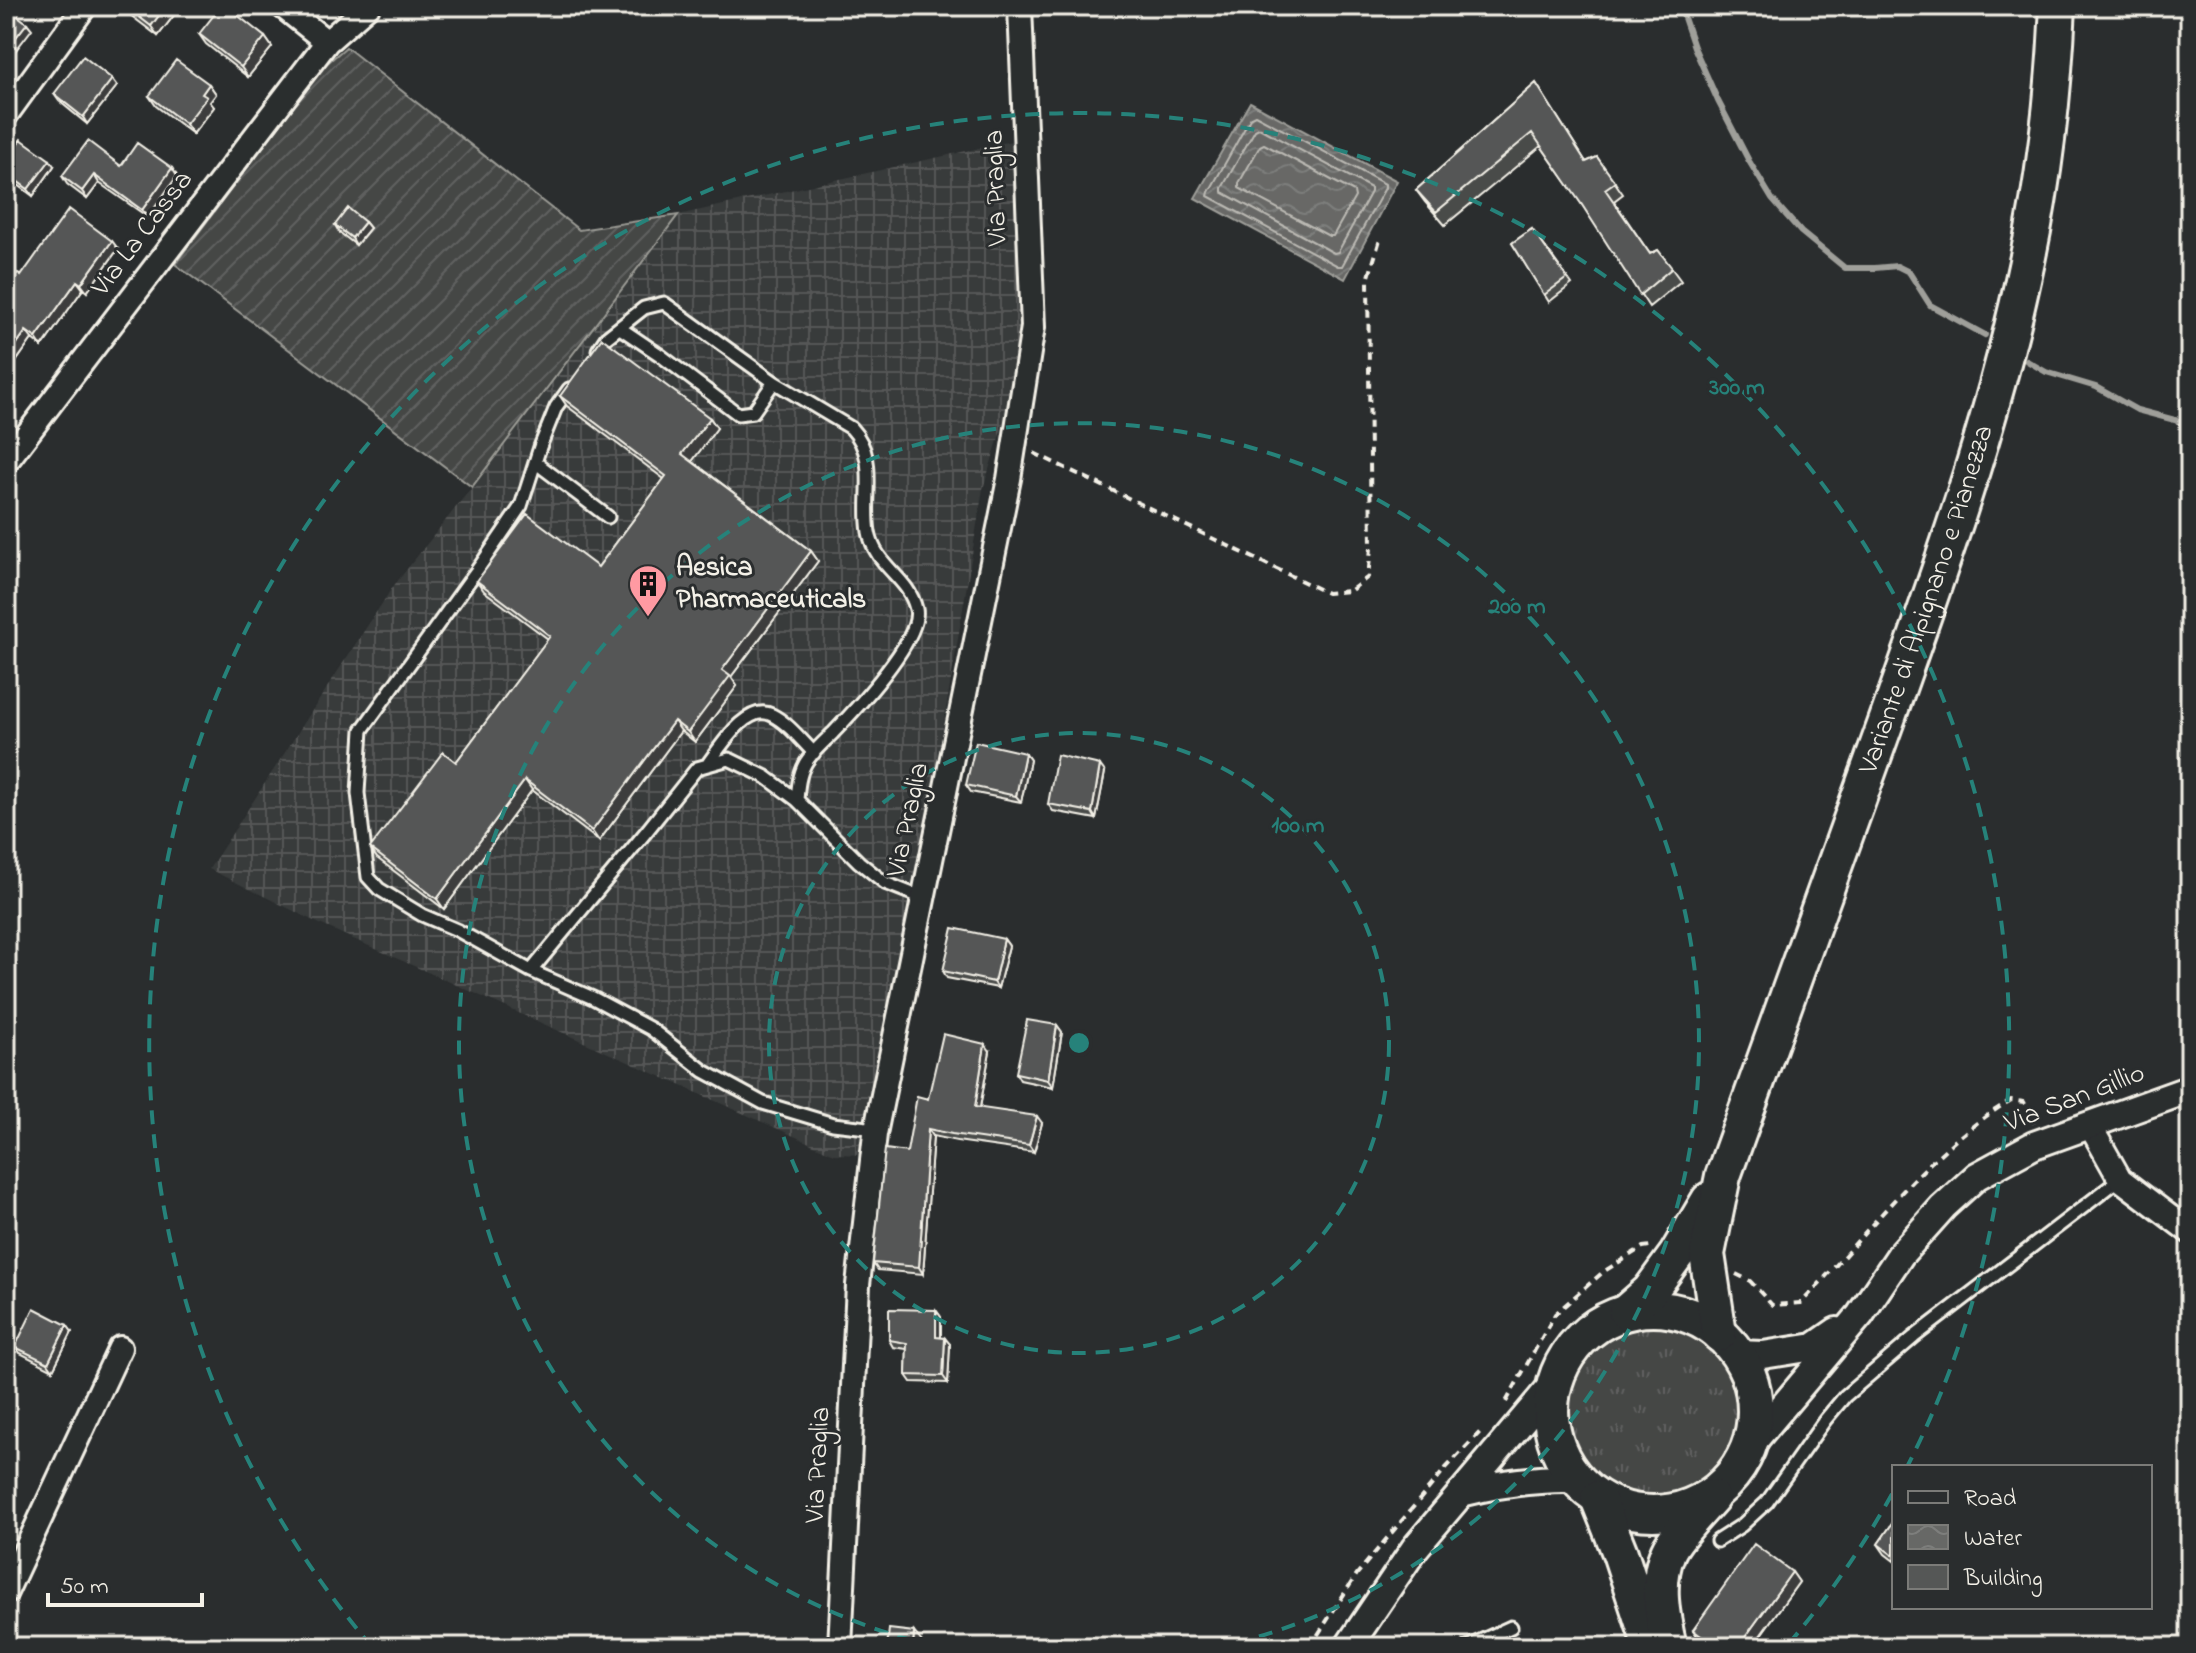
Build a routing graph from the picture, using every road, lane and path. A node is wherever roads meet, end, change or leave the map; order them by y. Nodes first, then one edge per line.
1 (85, 6) edge
2 (282, 6) edge
3 (368, 6) edge
4 (1020, 6) edge
5 (2058, 6) edge
6 (327, 42) junction
7 (6, 115) edge
8 (1381, 236) dead end
9 (620, 328) junction
10 (589, 361) edge
11 (774, 382) junction
12 (572, 384) edge
13 (1015, 443) junction
14 (6, 462) edge
15 (535, 462) junction
16 (608, 517) dead end
17 (814, 753) junction
18 (707, 765) junction
19 (797, 800) junction
20 (923, 898) junction
21 (531, 971) junction
22 (2190, 1089) edge
23 (2089, 1124) junction
24 (876, 1129) junction
25 (2043, 1141) junction
26 (1723, 1176) junction
27 (2120, 1179) junction
28 (2190, 1232) edge
29 (1657, 1244) dead end
30 (1730, 1271) dead end
31 (1626, 1312) junction
32 (1860, 1315) junction
33 (1728, 1344) junction
34 (120, 1348) dead end
35 (1554, 1383) junction
36 (1502, 1408) dead end
37 (1483, 1428) dead end
38 (1748, 1448) junction
39 (1587, 1488) junction
40 (1716, 1492) junction
41 (1461, 1493) junction
42 (1717, 1541) dead end
43 (6, 1592) edge
44 (1511, 1627) dead end
45 (1354, 1644) edge
46 (840, 1647) edge
47 (1310, 1647) edge
48 (1467, 1647) edge
49 (1651, 1647) edge
50 (1669, 1647) edge

1 - 7 street
2 - 6 street
3 - 6 street, Via La Cassa
4 - 13 street, Via Praglia
5 - 26 main road, Variante di Alpignano e Pianezza
6 - 14 street, Via La Cassa
8 - 13 path
9 - 10 lane
9 - 11 lane
9 - 11 lane
11 - 17 lane
12 - 15 lane
13 - 20 street, Via Praglia
15 - 16 lane
15 - 21 lane
17 - 18 lane
17 - 19 lane
18 - 19 lane
18 - 21 lane
19 - 20 lane
20 - 24 street, Via Praglia
21 - 24 lane
22 - 23 street, Via San Gillio
23 - 25 street, Via San Gillio
23 - 27 street
24 - 46 street, Via Praglia
25 - 30 path
25 - 32 street, Via San Gillio
26 - 31 main road, Variante di Alpignano e Pianezza
26 - 33 main road, Variante di Alpignano e Pianezza
27 - 28 street
27 - 42 lane
29 - 36 path
31 - 33 main road, Variante di Alpignano e Pianezza
31 - 35 main road, Variante di Alpignano e Pianezza
32 - 33 street, Via San Gillio
32 - 38 street, Via San Gillio
33 - 38 main road, Variante di Alpignano e Pianezza
34 - 43 street
35 - 39 main road, Variante di Alpignano e Pianezza
35 - 41 street
37 - 47 path
38 - 40 main road, Variante di Alpignano e Pianezza
39 - 40 main road, Variante di Alpignano e Pianezza
39 - 41 street
39 - 49 main road, Variante di Alpignano e Pianezza
40 - 50 main road, Variante di Alpignano e Pianezza
41 - 45 street
44 - 48 lane

